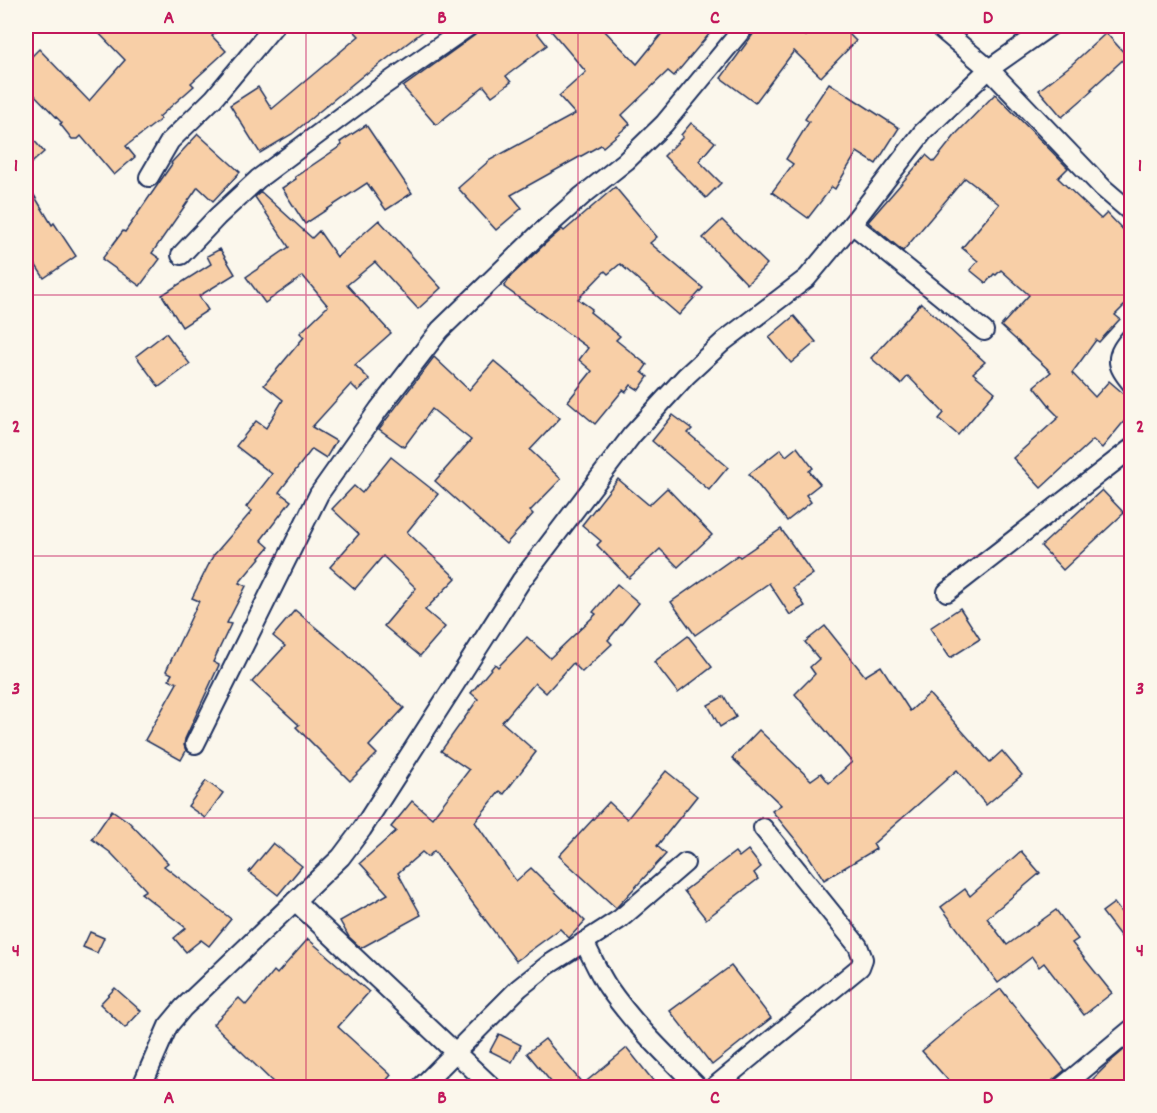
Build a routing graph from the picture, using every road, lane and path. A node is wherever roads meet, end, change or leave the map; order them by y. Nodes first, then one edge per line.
1 (274, 26) edge
2 (470, 26) edge
3 (744, 26) edge
4 (938, 26) edge
5 (1050, 26) edge
6 (989, 69) junction
7 (149, 177) dead end
8 (1131, 213) edge
9 (852, 224) junction
10 (182, 255) dead end
11 (984, 331) dead end
12 (1131, 336) edge
13 (1131, 384) edge
14 (1131, 448) edge
15 (947, 592) dead end
16 (195, 744) dead end
17 (763, 828) dead end
18 (686, 863) dead end
19 (295, 901) junction
20 (584, 942) junction
21 (1131, 1029) edge
22 (456, 1052) junction
23 (145, 1085) edge
24 (420, 1088) edge
25 (493, 1088) edge
26 (699, 1088) edge
27 (713, 1088) edge
28 (1061, 1088) edge

1 - 7 street
2 - 10 street
3 - 16 street
4 - 6 street
5 - 6 street
6 - 8 street
6 - 9 street
9 - 11 street
9 - 19 street
12 - 13 street
14 - 15 street
17 - 27 street
18 - 20 street
19 - 22 street
19 - 23 street
20 - 22 street
20 - 26 street
21 - 28 street
22 - 24 street
22 - 25 street

